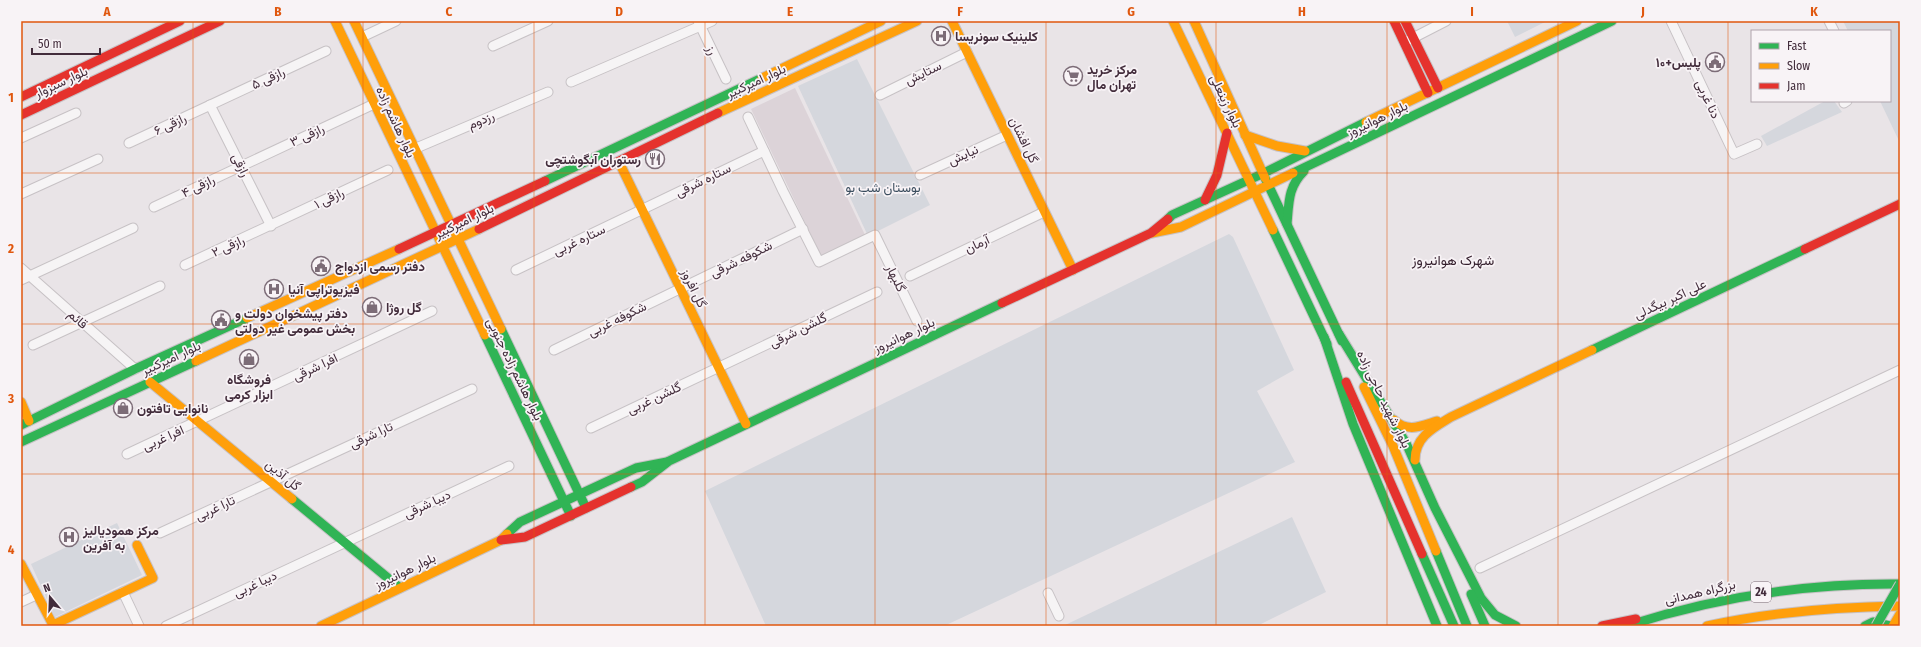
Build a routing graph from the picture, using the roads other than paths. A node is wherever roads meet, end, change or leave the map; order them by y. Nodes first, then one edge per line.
1 (180, 21) edge
2 (220, 21) edge
3 (335, 21) edge
4 (354, 21) edge
5 (396, 21) edge
6 (548, 21) edge
7 (712, 21) edge
8 (881, 21) edge
9 (917, 21) edge
10 (952, 21) edge
11 (1173, 21) edge
12 (1194, 21) edge
13 (1394, 21) edge
14 (1405, 21) edge
15 (1446, 21) edge
16 (1577, 21) edge
17 (1612, 21) edge
18 (1671, 21) edge
19 (699, 24) edge
20 (1413, 37) junction
21 (362, 38) junction
22 (1404, 42) junction
23 (493, 46) dead end
24 (326, 51) dead end
25 (967, 52) junction
26 (726, 79) dead end
27 (571, 82) dead end
28 (1438, 88) junction
29 (548, 92) dead end
30 (1428, 93) junction
31 (880, 94) dead end
32 (21, 96) edge
33 (374, 104) junction
34 (210, 105) junction
35 (76, 113) dead end
36 (21, 115) edge
37 (748, 117) dead end
38 (1227, 132) junction
39 (1007, 135) junction
40 (1245, 135) junction
41 (21, 138) edge
42 (129, 144) dead end
43 (1757, 144) dead end
44 (414, 149) junction
45 (764, 151) junction
46 (1305, 151) junction
47 (98, 159) dead end
48 (619, 162) junction
49 (241, 165) junction
50 (1308, 167) junction
51 (388, 170) dead end
52 (1264, 173) junction
53 (920, 175) dead end
54 (1249, 180) junction
55 (1269, 186) junction
56 (1255, 193) junction
57 (21, 194) edge
58 (1206, 200) junction
59 (1900, 204) edge
60 (154, 207) dead end
61 (642, 210) junction
62 (1044, 212) junction
63 (1286, 225) junction
64 (271, 226) junction
65 (451, 226) junction
66 (133, 228) dead end
67 (803, 230) junction
68 (435, 233) junction
69 (1151, 233) junction
70 (458, 239) junction
71 (441, 247) junction
72 (185, 266) dead end
73 (21, 268) edge
74 (516, 270) dead end
75 (1073, 270) junction
76 (30, 276) junction
77 (910, 276) dead end
78 (21, 280) edge
79 (160, 286) dead end
80 (680, 289) junction
81 (877, 292) dead end
82 (432, 311) dead end
83 (917, 321) dead end
84 (83, 322) junction
85 (1338, 334) junction
86 (1324, 337) junction
87 (33, 345) dead end
88 (554, 350) dead end
89 (718, 368) junction
90 (134, 369) junction
91 (1900, 370) edge
92 (150, 382) junction
93 (472, 388) dead end
94 (21, 402) edge
95 (1388, 413) junction
96 (1451, 417) junction
97 (198, 422) junction
98 (25, 423) edge
99 (746, 424) junction
100 (591, 428) dead end
101 (21, 442) edge
102 (127, 454) dead end
103 (669, 461) junction
104 (1415, 464) junction
105 (509, 466) dead end
106 (271, 482) junction
107 (579, 494) junction
108 (564, 500) junction
109 (586, 508) junction
110 (1435, 508) junction
111 (571, 516) junction
112 (160, 533) dead end
113 (501, 540) junction
114 (345, 543) junction
115 (137, 545) dead end
116 (21, 564) edge
117 (1480, 568) dead end
118 (1900, 584) edge
119 (400, 588) junction
120 (123, 592) junction
121 (1048, 593) dead end
122 (36, 595) junction
123 (21, 602) edge
124 (1900, 606) edge
125 (1665, 613) junction
126 (1900, 614) edge
127 (1059, 616) dead end
128 (1437, 624) edge
129 (139, 626) edge
130 (166, 626) edge
131 (321, 626) edge
132 (1454, 626) edge
133 (1467, 626) edge
134 (1485, 626) edge
135 (1516, 626) edge
136 (1602, 626) edge
137 (1626, 626) edge
138 (1707, 626) edge
139 (1865, 626) edge
140 (1876, 626) edge
141 (1890, 626) edge
142 (1893, 626) edge

1 - 32 main road, بلوار سبزوار
2 - 36 main road, بلوار سبزوار
3 - 33 main road, بلوار هاشم زاده
4 - 21 main road, بلوار هاشم زاده
5 - 21 street
6 - 23 street
7 - 19 street
8 - 65 main road, بلوار امیرکبیر
9 - 48 main road, بلوار امیرکبیر
10 - 25 main road, گل افشان
11 - 38 main road, بلوار زینعلی
12 - 40 main road, بلوار زینعلی
13 - 22 main road
14 - 20 main road
15 - 20 street
16 - 28 main road, بلوار هوانیروز
17 - 50 main road, بلوار هوانیروز
18 - 43 street, دنا غربی
19 - 26 street, رز
19 - 27 street
20 - 22 street
20 - 28 main road
21 - 44 main road, بلوار هاشم زاده
22 - 30 main road
24 - 34 street, رازقی ۵
25 - 31 street, ستایش
25 - 39 main road, گل افشان
28 - 30 main road, بلوار هوانیروز
29 - 44 street, رزدوم
30 - 46 main road, بلوار هوانیروز
33 - 49 street, رازقی ۳
33 - 68 main road, بلوار هاشم زاده
34 - 42 street, رازقی ۶
34 - 49 street, رازقی
35 - 41 street
37 - 45 street
38 - 54 main road, بلوار زینعلی
38 - 58 main road
39 - 53 street, نیایش
39 - 62 main road, گل افشان
40 - 46 main road
40 - 52 main road, بلوار زینعلی
44 - 65 main road, بلوار هاشم زاده
45 - 61 street, ستاره شرقی
45 - 67 street
46 - 52 main road, بلوار هوانیروز
47 - 57 street
48 - 61 main road, گل افروز
48 - 70 main road, بلوار امیرکبیر
49 - 60 street, رازقی ۴
49 - 64 street, رازقی
50 - 55 main road, بلوار هوانیروز
50 - 63 main road
51 - 64 street, رازقی ۱
52 - 54 main road, بلوار هوانیروز
52 - 55 main road, بلوار زینعلی
54 - 56 main road, بلوار زینعلی
54 - 58 main road, بلوار هوانیروز
55 - 56 main road, بلوار هوانیروز
55 - 63 main road, بلوار شهید حاجی زاده
56 - 69 main road, بلوار هوانیروز
56 - 86 main road, بلوار شهید حاجی زاده
58 - 69 main road, بلوار هوانیروز
59 - 96 main road, علی اکبر بیگدلی
61 - 74 street, ستاره غربی
61 - 80 main road, گل افروز
62 - 75 main road, گل افشان
62 - 77 street, آرمان
63 - 85 main road, بلوار شهید حاجی زاده
64 - 72 street, رازقی ۲
65 - 68 main road, بلوار امیرکبیر
65 - 70 main road, بلوار هاشم زاده
66 - 76 street
67 - 80 street, شکوفه شرقی
67 - 83 street, گلبهار
68 - 71 main road, بلوار هاشم زاده جنوبی
68 - 90 main road, بلوار امیرکبیر
69 - 75 main road, بلوار هوانیروز
70 - 71 main road, بلوار امیرکبیر
70 - 107 main road, بلوار هاشم زاده جنوبی
71 - 92 main road, بلوار امیرکبیر
71 - 108 main road, بلوار هاشم زاده جنوبی
73 - 76 street, قائم
75 - 99 main road, بلوار هوانیروز
76 - 78 street
76 - 84 street, قائم
79 - 84 street
80 - 88 street, شکوفه غربی
80 - 89 main road, گل افروز
81 - 89 street, گلشن شرقی
82 - 97 street, افرا شرقی
84 - 87 street
84 - 90 street, قائم
85 - 95 main road
85 - 133 main road, بلوار شهید حاجی زاده
86 - 128 main road
86 - 132 main road, بلوار شهید حاجی زاده
89 - 99 main road, گل افروز
89 - 100 street, گلشن غربی
90 - 98 main road, بلوار امیرکبیر
91 - 117 street
92 - 97 main road, گل آذین
92 - 101 main road, بلوار امیرکبیر
93 - 106 street, تارا شرقی
94 - 98 main road
95 - 96 main road, علی اکبر بیگدلی
95 - 104 main road
96 - 104 main road, علی اکبر بیگدلی
97 - 102 street, افرا غربی
97 - 106 main road, گل آذین
99 - 103 main road, بلوار هوانیروز
103 - 107 main road, بلوار هوانیروز
103 - 109 main road, بلوار هوانیروز
104 - 110 main road
105 - 114 street, دیبا شرقی
106 - 112 street, تارا غربی
106 - 114 main road, گل آذین
107 - 108 main road, بلوار هوانیروز
107 - 109 main road, بلوار هاشم زاده جنوبی
108 - 111 main road, بلوار هاشم زاده جنوبی
108 - 113 main road, بلوار هوانیروز
109 - 111 main road, بلوار هوانیروز
110 - 134 main road
110 - 135 main road
111 - 113 main road, بلوار هوانیروز
113 - 119 main road, بلوار هوانیروز
114 - 119 main road, گل آذین
114 - 130 street, دیبا غربی
115 - 120 main road
116 - 122 main road
118 - 125 main road, بزرگراه همدانی / 24
118 - 140 main road, bridge
119 - 131 main road, بلوار هوانیروز
120 - 122 main road
120 - 129 street
121 - 127 street
122 - 123 street
124 - 138 main road, 24
125 - 136 main road
125 - 137 main road, بزرگراه همدانی / 24
126 - 142 main road
139 - 141 main road

